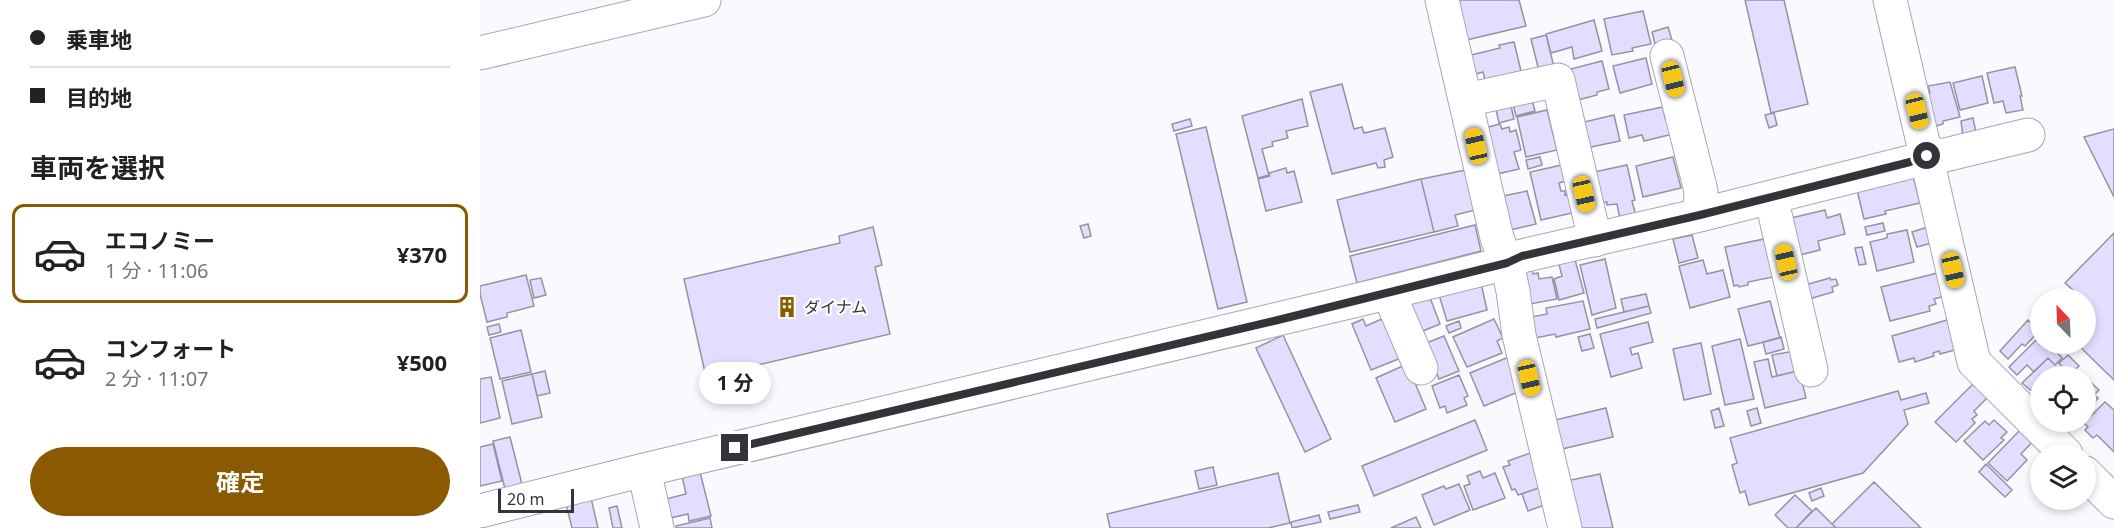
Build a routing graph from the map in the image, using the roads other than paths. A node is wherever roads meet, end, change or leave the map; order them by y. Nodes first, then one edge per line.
1 (704, 0) edge
2 (1442, 0) edge
3 (1890, 0) edge
4 (480, 53) edge
5 (1667, 56) dead end
6 (1466, 100) junction
7 (2028, 135) dead end
8 (1927, 156) junction
9 (1771, 197) junction
10 (1700, 215) junction
11 (1595, 240) junction
12 (1507, 263) junction
13 (1387, 293) junction
14 (1422, 368) dead end
15 (1811, 370) dead end
16 (2056, 444) edge
17 (644, 470) junction
18 (2096, 484) edge
19 (2114, 502) edge
20 (480, 511) edge
21 (657, 528) edge
22 (1565, 528) edge

1 - 4 street
2 - 6 street
3 - 8 street
5 - 10 street
6 - 11 street
6 - 12 street
7 - 8 street
8 - 9 street
8 - 16 street
9 - 10 street
9 - 15 street
10 - 11 street
11 - 12 street
12 - 13 street
12 - 22 street
13 - 14 street
13 - 17 street
17 - 20 street
17 - 21 street
18 - 19 street

